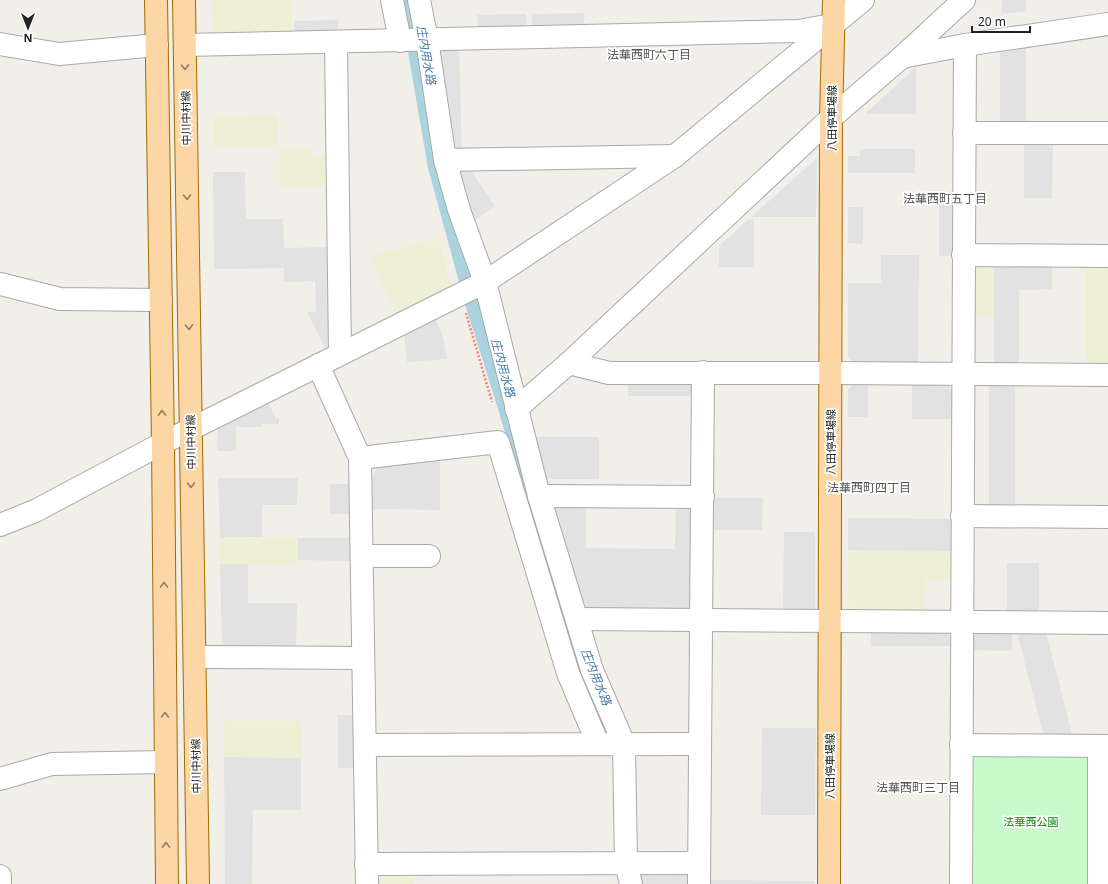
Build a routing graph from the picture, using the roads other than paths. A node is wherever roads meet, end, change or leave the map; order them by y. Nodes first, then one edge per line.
1 (156, 0) edge
2 (184, 0) edge
3 (392, 0) edge
4 (419, 0) edge
5 (834, 0) edge
6 (863, 0) edge
7 (964, 0) edge
8 (833, 24) junction
9 (1108, 24) edge
10 (412, 40) junction
11 (336, 42) junction
12 (0, 44) edge
13 (157, 45) junction
14 (185, 45) junction
15 (965, 45) junction
16 (902, 57) junction
17 (832, 118) junction
18 (964, 132) junction
19 (1108, 132) edge
20 (675, 156) junction
21 (446, 160) junction
22 (964, 255) junction
23 (1108, 256) edge
24 (0, 284) edge
25 (469, 289) junction
26 (161, 300) junction
27 (340, 354) junction
28 (569, 364) junction
29 (318, 365) junction
30 (703, 372) junction
31 (831, 373) junction
32 (963, 374) junction
33 (1108, 375) edge
34 (516, 409) junction
35 (190, 429) junction
36 (163, 443) junction
37 (360, 458) junction
38 (539, 496) junction
39 (703, 497) junction
40 (962, 516) junction
41 (1108, 517) edge
42 (0, 525) edge
43 (362, 556) junction
44 (429, 556) dead end
45 (577, 619) junction
46 (701, 620) junction
47 (830, 622) junction
48 (961, 622) junction
49 (1108, 623) edge
50 (195, 657) junction
51 (363, 658) junction
52 (365, 744) junction
53 (598, 744) junction
54 (624, 744) junction
55 (700, 744) junction
56 (961, 746) junction
57 (1104, 746) edge
58 (165, 762) junction
59 (0, 779) edge
60 (1102, 871) edge
61 (367, 874) edge
62 (629, 874) edge
63 (699, 874) edge
64 (0, 876) edge
65 (0, 882) edge
66 (167, 884) edge
67 (198, 884) edge
68 (829, 884) edge
69 (961, 884) edge

1 - 13 main road
2 - 14 main road, 中川中村線
3 - 10 street
4 - 10 street
5 - 8 main road, 八田停車場線
6 - 8 street
7 - 16 street
8 - 10 street
8 - 17 main road, 八田停車場線
8 - 20 street
9 - 15 street
10 - 11 street
10 - 21 street
11 - 14 street
11 - 27 street
12 - 13 street
13 - 26 main road
14 -> 35 main road, 中川中村線
15 - 16 street
15 - 18 street
16 - 17 street
17 - 28 street
17 - 31 main road, 八田停車場線
18 - 19 street
18 - 22 street
20 - 21 street
20 - 25 street
21 - 25 street
22 - 23 street
22 - 32 street
24 - 26 street
25 - 27 street
25 - 34 street
36 -> 26 main road
27 - 29 street
28 - 30 street
28 - 34 street
29 - 35 street
29 - 37 street
30 - 31 street
30 - 39 street
31 - 32 street
31 - 47 main road, 八田停車場線
32 - 33 street
32 - 40 street
34 - 38 street
35 - 36 street
35 -> 50 main road, 中川中村線
36 - 42 street
58 -> 36 main road
37 - 43 street
37 - 53 street
38 - 39 street
38 - 45 street
39 - 46 street
40 - 41 street
40 - 48 street
43 - 44 street
43 - 51 street
45 - 46 street
45 - 54 street
46 - 47 street
46 - 55 street
47 - 48 street
47 - 68 main road, 八田停車場線
48 - 49 street
48 - 56 street
50 - 51 street
50 - 67 main road, 中川中村線
51 - 52 street
52 - 53 street
52 - 61 street
53 - 54 street
54 - 55 street
54 - 62 street
55 - 63 street
56 - 57 street
56 - 69 street
57 - 60 street
58 - 59 street
66 -> 58 main road
61 - 62 street
62 - 63 street
64 - 65 street

